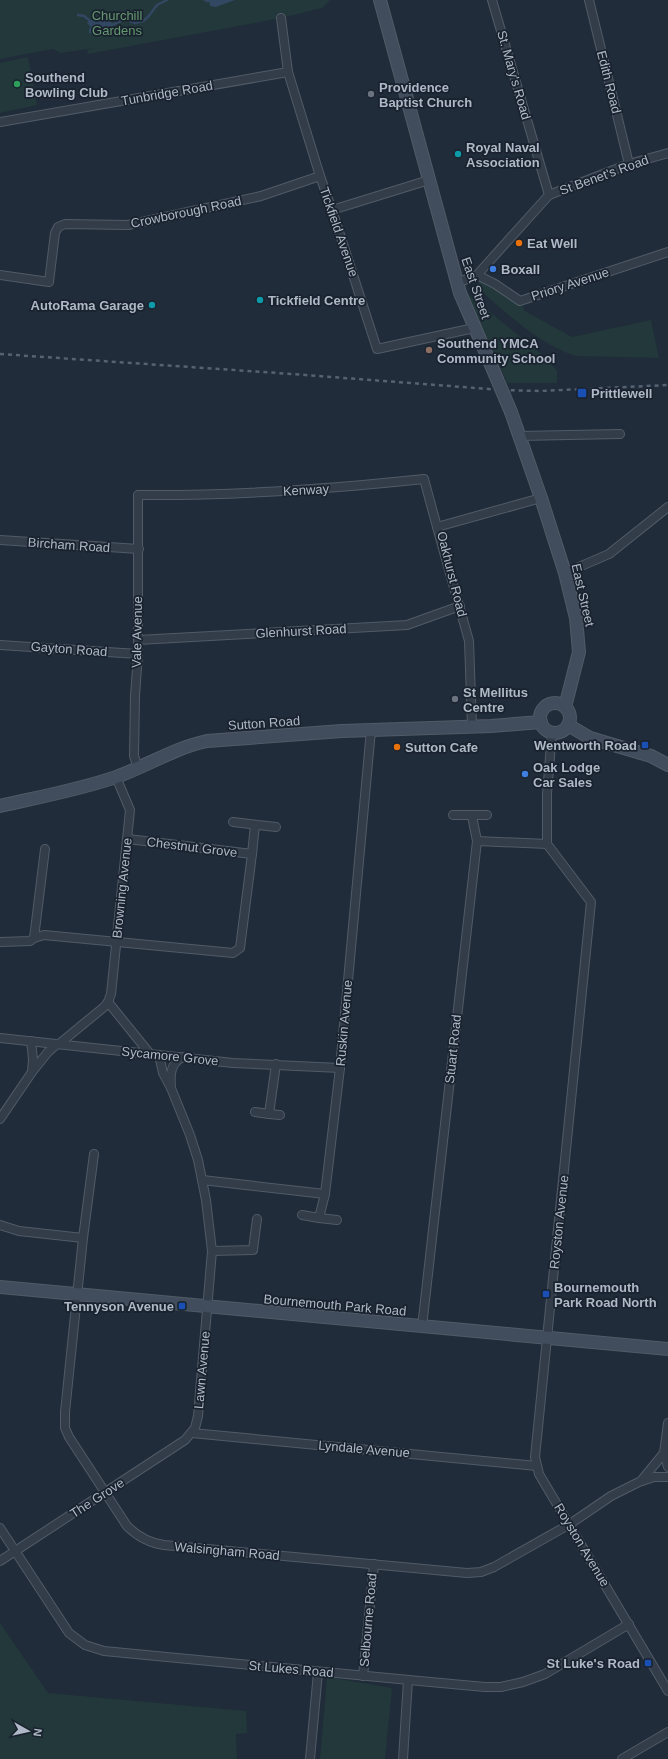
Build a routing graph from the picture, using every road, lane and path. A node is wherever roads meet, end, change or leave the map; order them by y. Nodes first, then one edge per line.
1 (380, 0) edge
2 (492, 0) edge
3 (589, 0) edge
4 (281, 18) dead end
5 (288, 72) junction
6 (0, 122) edge
7 (668, 154) edge
8 (629, 164) junction
9 (320, 176) junction
10 (429, 180) junction
11 (549, 195) junction
12 (332, 210) junction
13 (668, 252) edge
14 (0, 275) edge
15 (477, 275) junction
16 (457, 283) junction
17 (474, 328) junction
18 (620, 434) dead end
19 (519, 436) junction
20 (138, 495) joint
21 (541, 498) junction
22 (668, 508) edge
23 (437, 527) junction
24 (0, 540) edge
25 (138, 549) junction
26 (565, 573) junction
27 (460, 606) junction
28 (138, 640) junction
29 (0, 645) edge
30 (138, 654) junction
31 (574, 673) junction
32 (550, 704) junction
33 (565, 707) junction
34 (541, 722) junction
35 (568, 725) junction
36 (472, 726) junction
37 (371, 730) junction
38 (552, 732) junction
39 (668, 765) edge
40 (138, 768) junction
41 (116, 777) junction
42 (0, 806) edge
43 (453, 815) dead end
44 (487, 815) dead end
45 (472, 816) junction
46 (233, 822) dead end
47 (255, 825) junction
48 (276, 827) dead end
49 (128, 839) junction
50 (477, 841) junction
51 (547, 844) junction
52 (45, 849) dead end
53 (252, 854) junction
54 (34, 938) junction
55 (0, 942) edge
56 (116, 943) junction
57 (108, 1002) junction
58 (0, 1038) edge
59 (31, 1041) junction
60 (58, 1044) junction
61 (150, 1054) junction
62 (159, 1054) junction
63 (182, 1057) junction
64 (276, 1064) junction
65 (340, 1068) junction
66 (32, 1072) junction
67 (171, 1088) junction
68 (255, 1112) dead end
69 (269, 1114) junction
70 (280, 1115) dead end
71 (0, 1119) edge
72 (94, 1154) dead end
73 (202, 1180) junction
74 (325, 1194) junction
75 (302, 1215) dead end
76 (319, 1218) junction
77 (258, 1219) dead end
78 (337, 1220) dead end
79 (0, 1225) edge
80 (83, 1238) junction
81 (212, 1251) junction
82 (0, 1287) edge
83 (77, 1294) junction
84 (208, 1307) junction
85 (422, 1327) junction
86 (547, 1338) junction
87 (668, 1349) edge
88 (668, 1423) edge
89 (192, 1433) junction
90 (664, 1453) junction
91 (536, 1466) junction
92 (668, 1467) edge
93 (668, 1477) edge
94 (641, 1481) junction
95 (105, 1492) junction
96 (570, 1524) junction
97 (0, 1528) edge
98 (15, 1551) junction
99 (0, 1561) edge
100 (374, 1564) junction
101 (629, 1624) junction
102 (318, 1672) junction
103 (363, 1676) junction
104 (408, 1680) junction
105 (668, 1691) edge
106 (668, 1732) edge
107 (310, 1759) edge
108 (403, 1759) edge
109 (622, 1759) edge

1 - 10 main road, East Street
2 - 11 street, St. Mary's Road
3 - 8 street, Edith Road
4 - 5 street, Tickfield Avenue
5 - 6 street, Tunbridge Road
5 - 9 street, Tickfield Avenue
7 - 8 street, St Benet's Road
8 - 11 street, St Benet's Road
9 - 12 street, Tickfield Avenue
9 - 14 street, Crowborough Road
10 - 12 street
10 - 16 main road, East Street
11 - 15 street, St Benet's Road
12 - 17 street, Tickfield Avenue
13 - 15 street, Priory Avenue
15 - 16 street, St Benet's Road
16 - 17 main road, East Street
17 - 19 main road, East Street, bridge
18 - 19 street
19 - 21 main road, East Street
20 - 23 street, Kenway
20 - 25 street, Vale Avenue
21 - 23 street, Oakhurst Road
21 - 26 main road, East Street
22 - 26 street
23 - 27 street, Oakhurst Road
24 - 25 street, Bircham Road
25 - 28 street, Vale Avenue
26 - 31 main road, East Street
27 - 28 street, Glenhurst Road
27 - 36 street, Oakhurst Road
28 - 30 street, Vale Avenue
29 - 30 street, Gayton Road
30 - 40 street, Vale Avenue
31 - 32 main road, East Street
31 - 33 main road, East Street
32 - 33 main road
32 - 34 main road
33 - 35 main road
34 - 36 main road, Sutton Road
34 - 38 main road
35 - 38 main road
35 - 39 main road
36 - 37 main road, Sutton Road
37 - 40 main road, Sutton Road
37 - 65 street, Ruskin Avenue
38 - 51 street
40 - 41 main road, Sutton Road
41 - 42 main road, Sutton Road
41 - 49 street, Browning Avenue
43 - 45 street
44 - 45 street
45 - 50 street, Stuart Road
46 - 47 street
47 - 48 street
47 - 53 street
49 - 53 street, Chestnut Grove
49 - 56 street, Browning Avenue
50 - 51 street
50 - 85 street, Stuart Road
51 - 86 street, Royston Avenue
52 - 54 street
53 - 56 street, Chestnut Grove
54 - 55 street
54 - 56 street
56 - 57 street, Browning Avenue
57 - 60 street
57 - 61 street
58 - 59 street, Sycamore Grove
59 - 60 street, Sycamore Grove
59 - 66 street
60 - 61 street, Sycamore Grove
60 - 66 street
61 - 62 street, Sycamore Grove
62 - 63 street, Sycamore Grove
62 - 67 street
63 - 64 street, Sycamore Grove
63 - 67 street
64 - 65 street, Sycamore Grove
64 - 69 street
65 - 74 street, Ruskin Avenue
66 - 71 street
67 - 73 street
68 - 69 street
69 - 70 street
72 - 80 street, Walsingham Road
73 - 74 street
73 - 81 street
74 - 76 street, Ruskin Avenue
75 - 76 street
76 - 78 street
77 - 81 street
79 - 80 street
80 - 83 street, Walsingham Road
81 - 84 street
82 - 83 main road, Bournemouth Park Road
83 - 84 main road, Bournemouth Park Road
83 - 95 street, Walsingham Road
84 - 85 main road, Bournemouth Park Road
84 - 89 street, Lawn Avenue
85 - 86 main road, Bournemouth Park Road
86 - 87 main road, Bournemouth Park Road
86 - 91 street, Royston Avenue
88 - 90 street
89 - 91 street, Lyndale Avenue
89 - 95 street, The Grove
90 - 92 street
90 - 94 street
91 - 96 street, Royston Avenue
93 - 94 street
94 - 96 street
95 - 98 street, The Grove
95 - 100 street, Walsingham Road
96 - 100 street, Walsingham Road
96 - 101 street, Royston Avenue
97 - 98 street, St Lukes Road
98 - 99 street, The Grove
98 - 102 street, St Lukes Road
100 - 103 street, Selbourne Road
101 - 104 street, St Lukes Road
101 - 105 street, Royston Avenue
102 - 103 street, St Lukes Road
102 - 107 street
103 - 104 street, St Lukes Road
104 - 108 street
106 - 109 street

